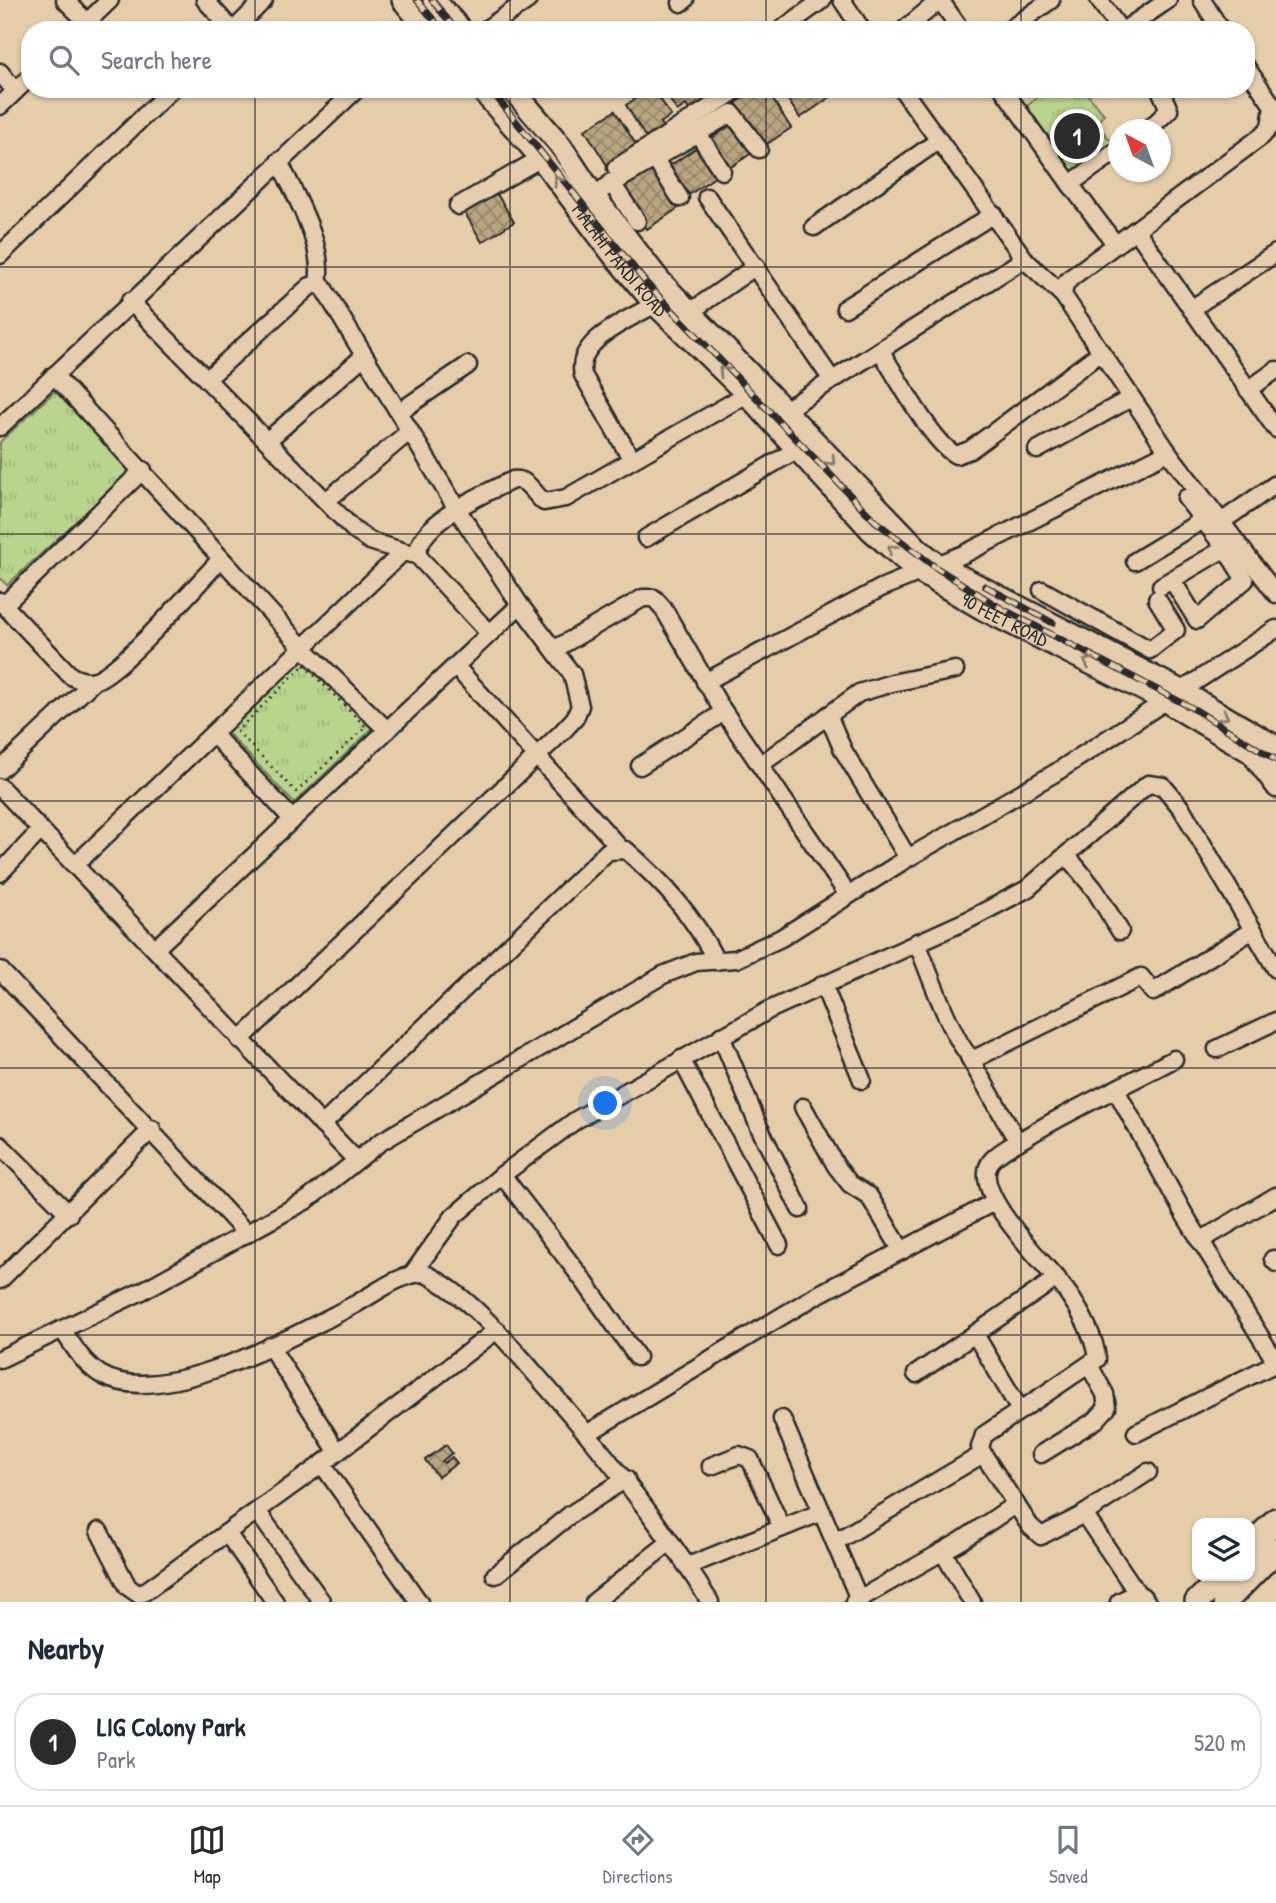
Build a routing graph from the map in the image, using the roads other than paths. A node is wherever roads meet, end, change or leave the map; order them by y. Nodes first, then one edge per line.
1 (65, 0) edge
2 (110, 0) edge
3 (205, 0) edge
4 (264, 0) edge
5 (403, 0) edge
6 (528, 0) edge
7 (822, 0) edge
8 (842, 0) edge
9 (940, 0) edge
10 (1051, 0) edge
11 (1099, 0) edge
12 (1168, 0) edge
13 (1202, 0) edge
14 (439, 5) edge
15 (80, 21) edge
16 (88, 21) edge
17 (225, 21) edge
18 (242, 21) edge
19 (419, 21) edge
20 (430, 21) edge
21 (453, 21) edge
22 (498, 21) edge
23 (793, 21) edge
24 (856, 21) edge
25 (915, 21) edge
26 (955, 21) edge
27 (1022, 21) edge
28 (1115, 21) edge
29 (1136, 21) edge
30 (1215, 21) edge
31 (0, 72) edge
32 (1255, 80) edge
33 (21, 85) edge
34 (15, 91) junction
35 (163, 98) edge
36 (346, 98) edge
37 (489, 98) edge
38 (520, 98) edge
39 (725, 98) edge
40 (908, 98) edge
41 (1009, 98) edge
42 (1164, 98) edge
43 (0, 106) edge
44 (1160, 119) edge
45 (1273, 125) edge
46 (699, 135) junction
47 (938, 141) junction
48 (759, 149) dead end
49 (1108, 157) edge
50 (541, 158) junction
51 (654, 158) junction
52 (279, 161) junction
53 (722, 171) dead end
54 (611, 182) junction
55 (1070, 184) junction
56 (590, 191) junction
57 (707, 197) dead end
58 (680, 198) dead end
59 (458, 206) dead end
60 (994, 214) junction
61 (637, 221) dead end
62 (814, 227) dead end
63 (1136, 230) junction
64 (1115, 245) junction
65 (1276, 253) edge
66 (0, 255) edge
67 (1026, 261) junction
68 (756, 266) junction
69 (318, 283) junction
70 (1063, 295) junction
71 (130, 301) junction
72 (655, 304) junction
73 (845, 308) dead end
74 (1191, 309) junction
75 (690, 312) junction
76 (703, 338) junction
77 (880, 350) junction
78 (1100, 353) junction
79 (364, 356) junction
80 (468, 365) dead end
81 (1276, 370) edge
82 (54, 375) junction
83 (208, 378) junction
84 (832, 380) junction
85 (1248, 390) junction
86 (747, 394) junction
87 (1131, 398) junction
88 (399, 412) junction
89 (778, 415) junction
90 (0, 427) edge
91 (1276, 429) edge
92 (410, 431) junction
93 (268, 440) junction
94 (798, 449) junction
95 (1037, 450) dead end
96 (1167, 452) junction
97 (632, 460) junction
98 (143, 470) junction
99 (1276, 484) edge
100 (1186, 498) dead end
101 (326, 501) junction
102 (457, 509) junction
103 (1213, 518) junction
104 (646, 538) dead end
105 (1231, 545) junction
106 (410, 554) junction
107 (221, 559) junction
108 (1135, 561) dead end
109 (929, 569) junction
110 (1163, 588) junction
111 (1042, 590) dead end
112 (1276, 594) edge
113 (2, 603) edge
114 (520, 606) junction
115 (1083, 613) junction
116 (1276, 629) edge
117 (489, 633) junction
118 (1070, 634) junction
119 (301, 646) junction
120 (555, 649) junction
121 (1150, 650) junction
122 (457, 668) junction
123 (1137, 669) junction
124 (955, 670) dead end
125 (95, 680) junction
126 (705, 682) junction
127 (1171, 695) junction
128 (724, 712) junction
129 (828, 715) junction
130 (387, 730) junction
131 (213, 734) junction
132 (1276, 747) edge
133 (1248, 752) junction
134 (537, 756) junction
135 (760, 765) junction
136 (640, 766) dead end
137 (1276, 767) edge
138 (0, 771) edge
139 (0, 787) edge
140 (1276, 789) edge
141 (293, 820) junction
142 (41, 830) junction
143 (620, 848) junction
144 (1068, 857) junction
145 (908, 858) junction
146 (75, 865) junction
147 (0, 873) edge
148 (848, 895) junction
149 (1253, 930) junction
150 (1120, 932) dead end
151 (917, 942) junction
152 (155, 949) junction
153 (716, 961) junction
154 (1276, 969) edge
155 (0, 971) edge
156 (823, 984) junction
157 (1276, 1021) edge
158 (721, 1036) junction
159 (240, 1041) junction
160 (1217, 1049) dead end
161 (969, 1057) junction
162 (681, 1059) junction
163 (1174, 1059) dead end
164 (862, 1080) dead end
165 (1116, 1090) junction
166 (803, 1107) dead end
167 (322, 1125) junction
168 (152, 1129) junction
169 (1018, 1142) junction
170 (0, 1145) edge
171 (356, 1160) junction
172 (502, 1175) junction
173 (1276, 1196) edge
174 (995, 1202) junction
175 (800, 1209) dead end
176 (69, 1214) junction
177 (247, 1234) junction
178 (1200, 1241) junction
179 (779, 1245) dead end
180 (902, 1251) junction
181 (413, 1273) junction
182 (1057, 1278) junction
183 (0, 1280) edge
184 (62, 1329) junction
185 (497, 1330) junction
186 (976, 1336) junction
187 (270, 1346) junction
188 (637, 1357) dead end
189 (0, 1359) edge
190 (1276, 1362) edge
191 (1090, 1367) junction
192 (916, 1374) dead end
193 (1020, 1410) junction
194 (782, 1419) dead end
195 (588, 1433) junction
196 (1136, 1433) dead end
197 (337, 1451) junction
198 (983, 1454) junction
199 (1041, 1454) dead end
200 (322, 1464) junction
201 (711, 1465) dead end
202 (1148, 1472) dead end
203 (626, 1479) junction
204 (1016, 1504) junction
205 (257, 1511) junction
206 (822, 1511) junction
207 (1084, 1514) junction
208 (1276, 1520) edge
209 (782, 1528) junction
210 (99, 1531) dead end
211 (227, 1532) junction
212 (670, 1542) junction
213 (835, 1542) junction
214 (1255, 1542) edge
215 (1276, 1550) edge
216 (943, 1552) junction
217 (688, 1566) junction
218 (495, 1575) dead end
219 (1218, 1581) edge
220 (1143, 1598) edge
221 (857, 1601) edge
222 (275, 1602) edge
223 (322, 1602) edge
224 (419, 1602) edge
225 (594, 1602) edge
226 (710, 1602) edge
227 (972, 1602) edge
228 (1119, 1602) edge
229 (1198, 1602) edge
230 (1225, 1602) edge

1 - 15 street
2 - 16 street
3 - 17 street
4 - 18 street
5 - 19 main road
6 - 22 street
7 - 23 street
8 - 24 street
9 - 25 street
9 - 26 street
10 - 27 street
11 - 28 street
12 - 29 street
13 - 30 street
14 - 20 street
14 - 21 main road
31 - 34 street
32 - 45 street
33 - 34 street
34 - 43 street
35 - 66 street
36 - 52 street
37 - 50 main road, MALAHI PAKDI ROAD
38 - 56 main road, MALAHI PAKDI ROAD
39 - 56 street
40 - 47 street
41 - 55 street
42 - 44 street
45 - 63 street
46 - 48 street
46 - 51 street
46 - 53 street
47 - 60 street
47 - 62 street
49 - 55 street
50 - 59 street
72 -> 50 main road, MALAHI PAKDI ROAD
51 - 54 street
51 - 58 street
52 - 69 street
52 - 71 street
54 - 56 street
54 - 61 street
55 - 64 street
56 - 75 main road, MALAHI PAKDI ROAD
57 - 68 street
60 - 67 street
60 - 73 street
63 - 64 street
63 - 74 street
64 - 70 street
65 - 74 street
67 - 70 street
67 - 77 street
68 - 75 street
68 - 84 street
69 - 79 street
69 - 83 street
70 - 78 street
71 - 82 street
71 - 83 street
72 - 76 main road, MALAHI PAKDI ROAD
72 - 97 street
74 - 85 street
75 - 76 main road, MALAHI PAKDI ROAD
86 -> 76 main road, MALAHI PAKDI ROAD
76 - 89 main road, MALAHI PAKDI ROAD
77 - 78 street
77 - 84 street
78 - 87 street
79 - 88 street
79 - 93 street
80 - 88 street
81 - 85 street
82 - 90 street
82 - 98 street
83 - 93 street
84 - 89 street
85 - 91 street
86 - 89 main road, MALAHI PAKDI ROAD
86 - 97 street
87 - 95 street
87 - 96 street
88 - 92 street
89 - 94 main road, 90 FEET ROAD
89 -> 109 main road, 90 FEET ROAD
92 - 101 street
92 - 102 street
93 - 101 street
94 - 104 street
109 -> 94 main road, 90 FEET ROAD
96 - 103 street
96 - 109 street
97 - 102 street
98 - 107 street
98 - 113 street
99 - 103 street
100 - 103 street
101 - 106 street
102 - 106 street
102 - 114 street
103 - 105 street
103 - 108 street
105 - 110 street
105 - 110 street
105 - 112 street
106 - 117 street
106 - 119 street
107 - 119 street
107 - 125 street
109 - 118 main road, 90 FEET ROAD
109 - 126 street
127 -> 109 main road, 90 FEET ROAD
110 - 121 street
111 - 115 street
113 - 125 street
114 - 117 street
114 - 120 street
115 - 118 street
115 - 121 street
116 - 127 street
117 - 122 street
118 - 123 main road, 90 FEET ROAD
119 - 130 street
119 - 131 street
120 - 126 street
120 - 134 street
121 - 123 street
122 - 130 street
122 - 134 street
123 - 127 main road, 90 FEET ROAD
124 - 129 street
125 - 138 street
126 - 128 street
127 -> 132 main road, 90 FEET ROAD
127 - 133 main road, 90 FEET ROAD
127 - 145 street
128 - 135 street
128 - 136 street
129 - 135 street
129 - 145 street
130 - 141 street
131 - 141 street
131 - 146 street
133 - 137 main road, 90 FEET ROAD
133 - 140 street
134 - 143 street
134 - 159 street
135 - 148 street
139 - 142 street
141 - 152 street
142 - 146 street
142 - 147 street
143 - 153 street
143 - 167 street
144 - 149 street
144 - 150 street
144 - 151 street
145 - 148 street
146 - 152 street
148 - 153 street
149 - 154 street
149 - 161 street
151 - 156 street
151 - 161 street
152 - 159 street
153 - 171 street
155 - 168 street
156 - 158 street
156 - 164 street
157 - 160 street
158 - 162 street
158 - 175 street
159 - 167 street
161 - 169 street
162 - 172 street
162 - 179 street
163 - 165 street
165 - 169 street
165 - 178 street
166 - 180 street
167 - 171 street
168 - 176 street
168 - 177 street
169 - 174 street
170 - 176 street
171 - 177 street
172 - 181 street
172 - 188 street
173 - 178 street
174 - 180 street
174 - 182 street
176 - 183 street
177 - 184 street
178 - 190 street
180 - 195 street
181 - 185 street
181 - 187 street
182 - 186 street
182 - 191 street
184 - 187 street
184 - 189 street
185 - 195 street
185 - 197 street
186 - 192 street
186 - 193 street
187 - 197 street
190 - 196 street
191 - 193 street
191 - 199 street
193 - 198 street
194 - 206 street
195 - 203 street
197 - 200 street
198 - 204 street
198 - 213 street
200 - 205 street
200 - 224 street
201 - 209 street
202 - 207 street
203 - 212 street
203 - 218 street
204 - 207 street
204 - 216 street
205 - 211 street
205 - 223 street
206 - 209 street
206 - 213 street
207 - 220 street
208 - 214 highway
209 - 217 street
210 - 211 street
211 - 222 street
212 - 217 street
212 - 225 street
213 - 221 street
215 - 230 highway
216 - 221 street
216 - 227 street
217 - 226 street
219 - 229 highway
220 - 228 street

